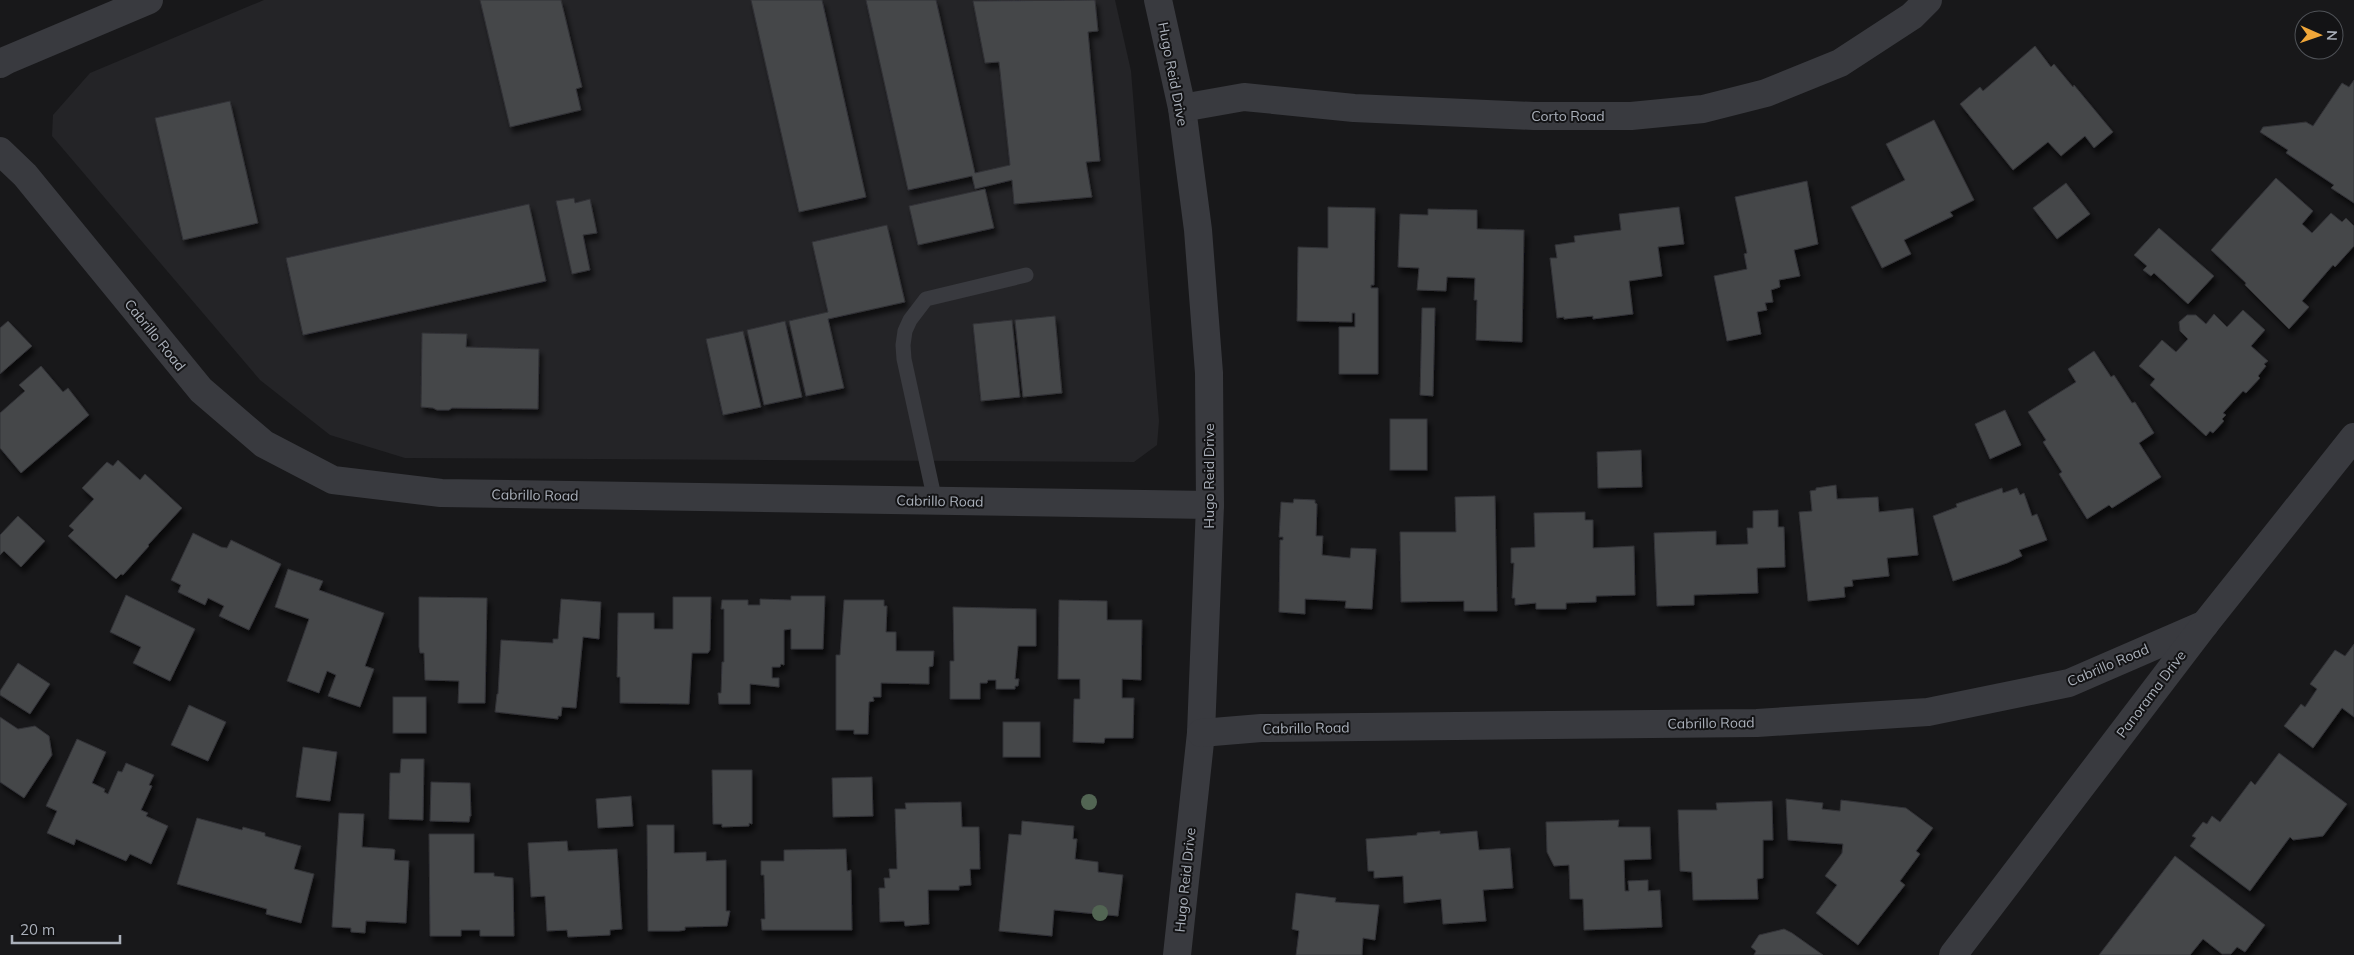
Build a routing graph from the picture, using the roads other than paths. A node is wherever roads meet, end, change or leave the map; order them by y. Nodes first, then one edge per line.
1 (149, 0) edge
2 (1158, 0) edge
3 (1928, 0) edge
4 (0, 64) edge
5 (1182, 108) junction
6 (0, 151) edge
7 (1026, 276) dead end
8 (2354, 437) edge
9 (935, 501) junction
10 (1210, 505) junction
11 (2205, 624) junction
12 (1201, 733) junction
13 (1177, 955) edge
14 (1953, 955) edge

1 - 4 street
2 - 5 street, Hugo Reid Drive
3 - 5 street, Corto Road
5 - 10 street, Hugo Reid Drive
6 - 9 street, Cabrillo Road
7 - 9 lane
8 - 11 street, Panorama Drive
9 - 10 street, Cabrillo Road
10 - 12 street, Hugo Reid Drive
11 - 12 street, Cabrillo Road
11 - 14 street, Panorama Drive
12 - 13 street, Hugo Reid Drive

